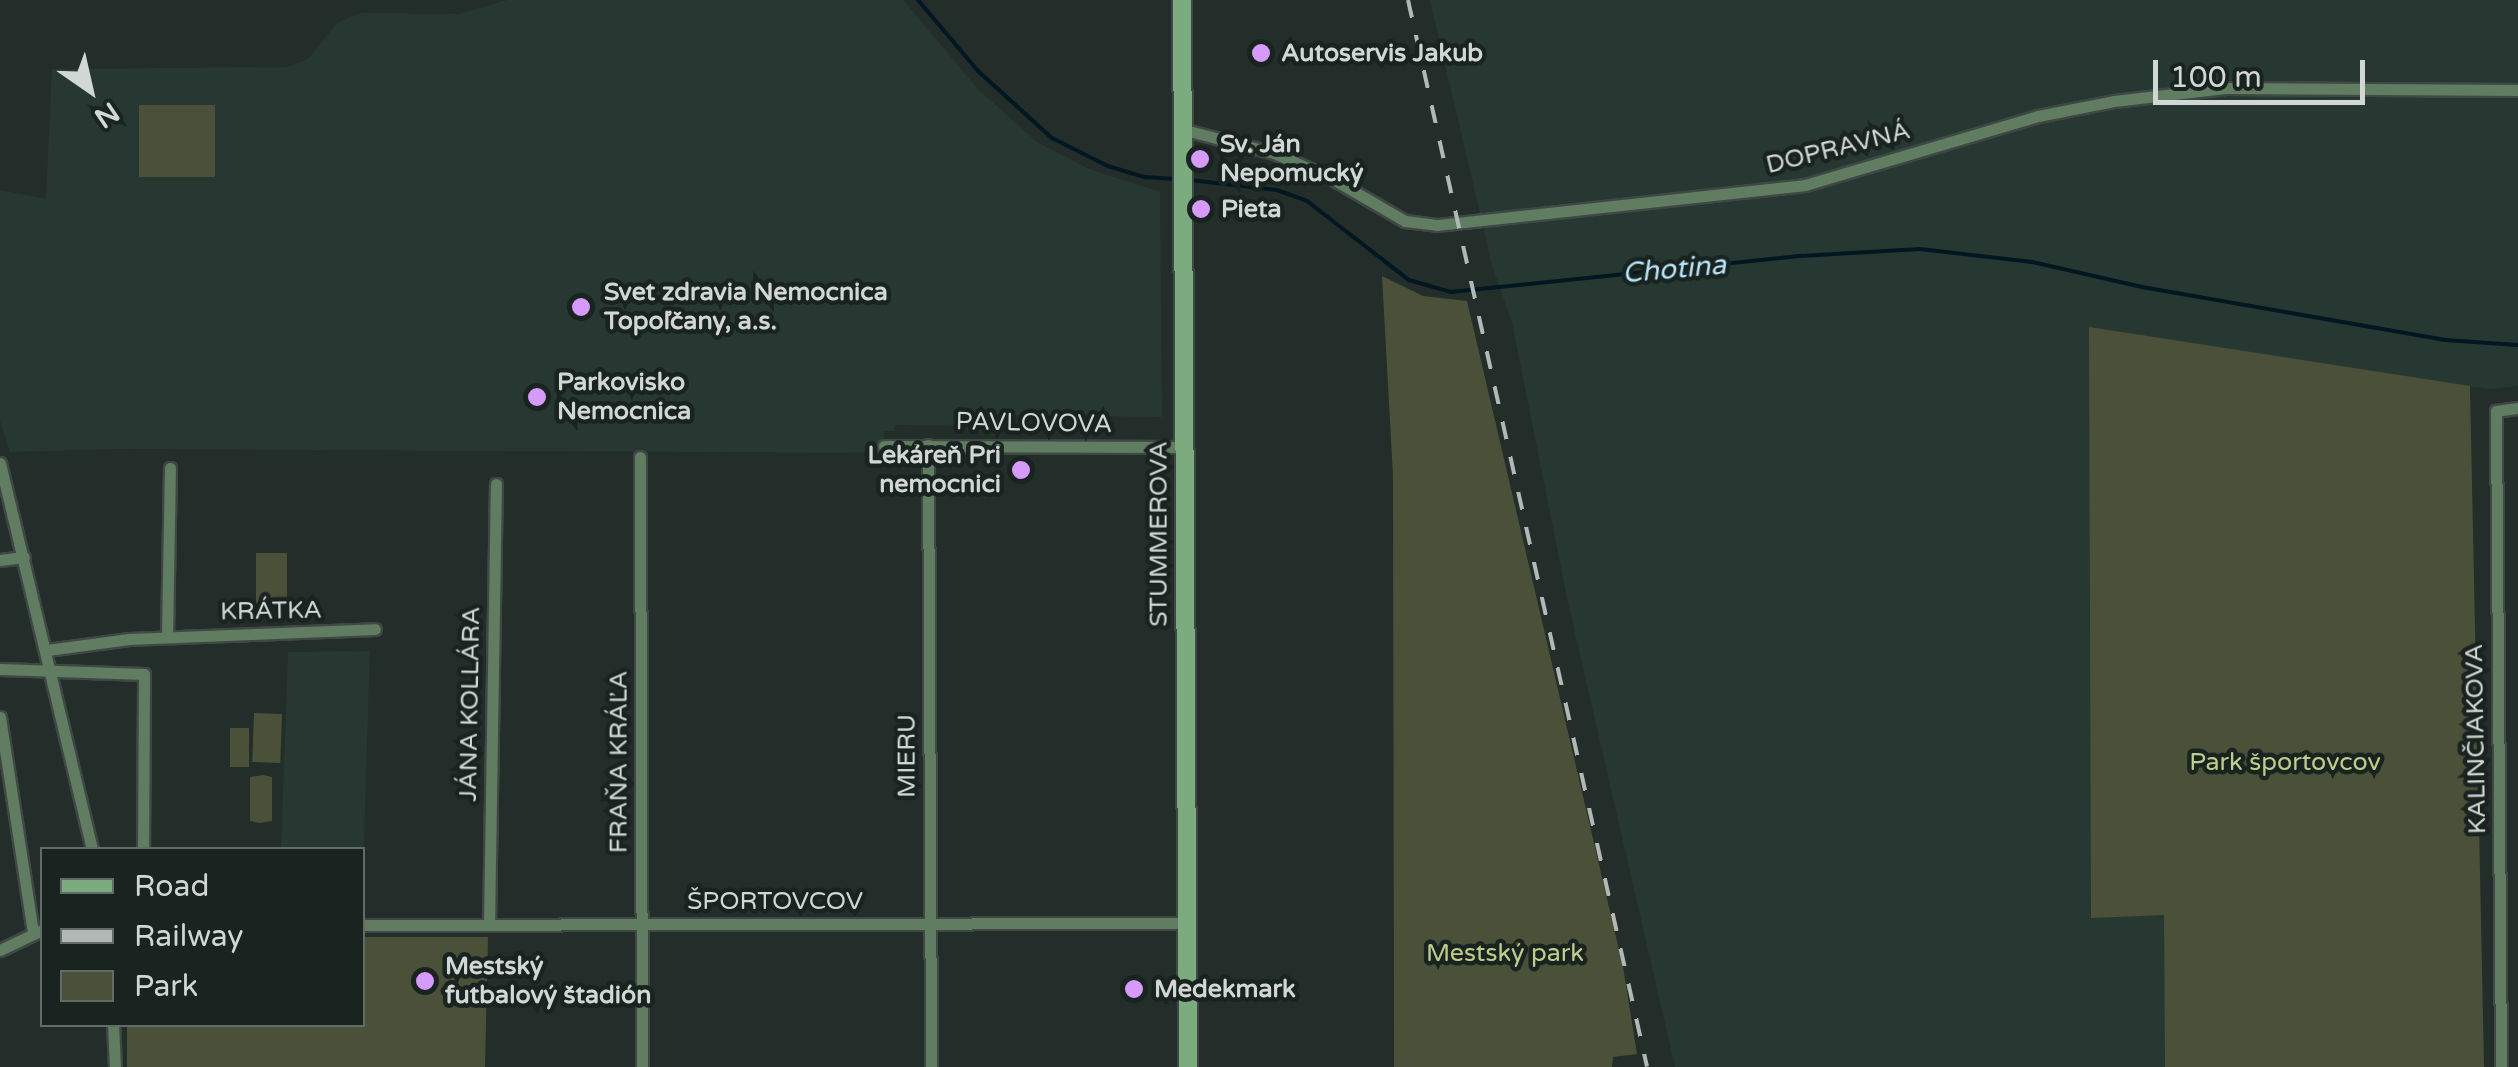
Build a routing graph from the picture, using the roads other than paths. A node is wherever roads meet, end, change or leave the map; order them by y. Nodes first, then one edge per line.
1 (1182, 0) edge
2 (2518, 90) edge
3 (1184, 130) junction
4 (2518, 408) edge
5 (928, 445) junction
6 (884, 446) dead end
7 (1184, 447) junction
8 (640, 457) dead end
9 (0, 464) edge
10 (170, 468) dead end
11 (496, 484) dead end
12 (24, 556) junction
13 (0, 560) edge
14 (375, 629) dead end
15 (167, 637) junction
16 (47, 650) junction
17 (0, 669) edge
18 (52, 670) junction
19 (0, 716) edge
20 (91, 847) edge
21 (142, 847) edge
22 (931, 923) junction
23 (1187, 923) junction
24 (365, 924) edge
25 (642, 924) junction
26 (489, 925) junction
27 (38, 932) edge
28 (0, 950) edge
29 (113, 1027) edge
30 (115, 1067) edge
31 (642, 1067) edge
32 (930, 1067) edge
33 (1188, 1067) edge
34 (2501, 1067) edge

1 - 3 street, STUMMEROVA
2 - 3 street, DOPRAVNÁ
3 - 7 street, STUMMEROVA
4 - 34 street, KALINČIAKOVA
5 - 6 street, PAVLOVOVA
5 - 7 street, PAVLOVOVA
5 - 22 street, MIERU
7 - 23 street, STUMMEROVA
8 - 25 street, FRAŇA KRÁĽA
9 - 12 street
10 - 15 street
11 - 26 street, JÁNA KOLLÁRA
12 - 13 street
12 - 16 street
14 - 15 street, KRÁTKA
15 - 16 street, KRÁTKA
16 - 18 street
17 - 18 street
18 - 20 street
18 - 21 street
19 - 27 street
22 - 23 street, ŠPORTOVCOV
22 - 25 street, ŠPORTOVCOV
22 - 32 street, MIERU
23 - 33 street, STUMMEROVA
24 - 26 street, ŠPORTOVCOV
25 - 26 street, ŠPORTOVCOV
25 - 31 street, FRAŇA KRÁĽA
27 - 28 street
29 - 30 street

